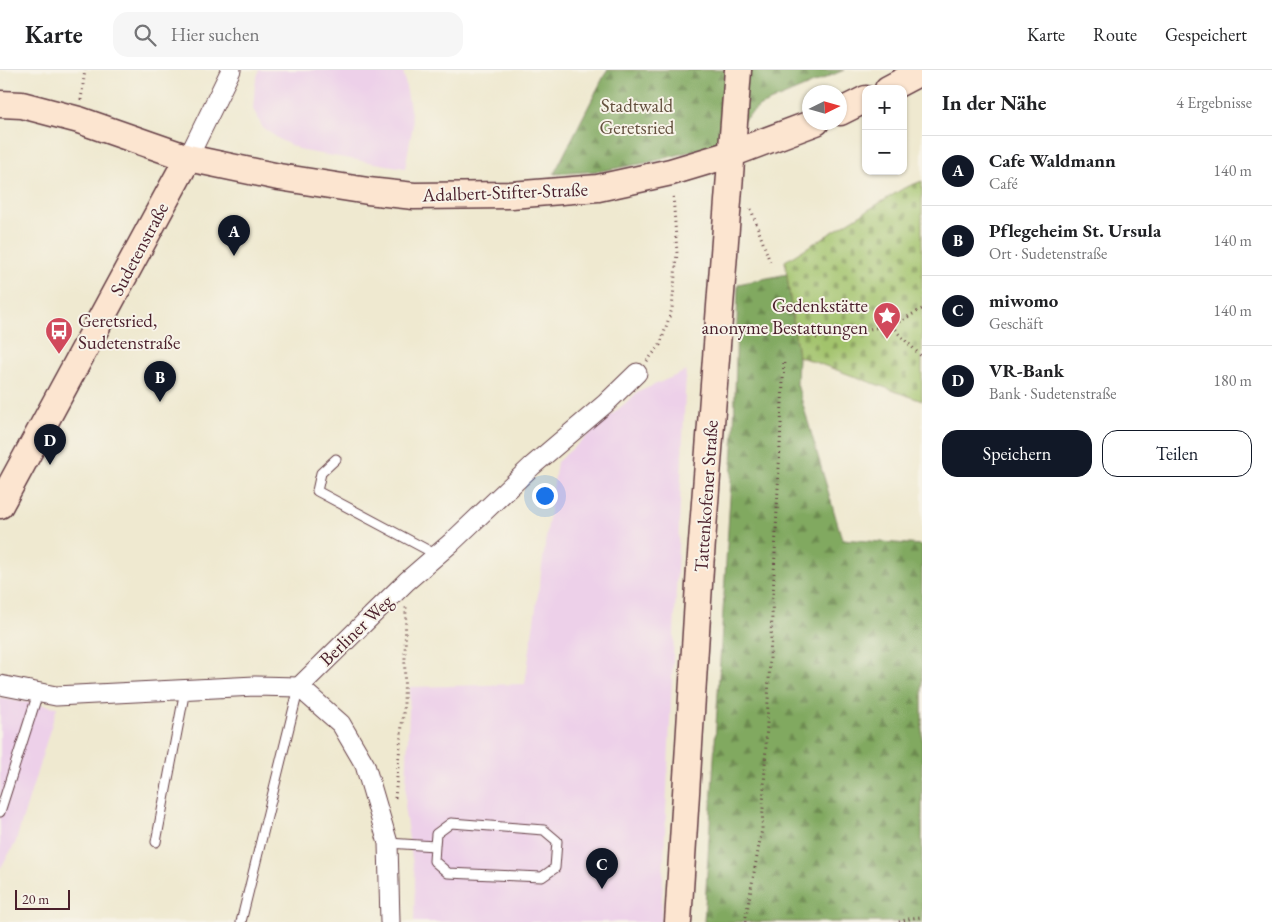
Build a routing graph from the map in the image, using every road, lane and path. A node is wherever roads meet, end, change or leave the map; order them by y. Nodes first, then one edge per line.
1 (85, 70) edge
2 (231, 70) edge
3 (738, 70) edge
4 (922, 71) edge
5 (896, 85) edge
6 (862, 101) edge
7 (0, 104) edge
8 (847, 108) edge
9 (79, 120) junction
10 (802, 127) edge
11 (731, 154) junction
12 (188, 158) junction
13 (671, 172) junction
14 (748, 200) dead end
15 (770, 265) dead end
16 (922, 309) edge
17 (893, 325) junction
18 (816, 338) dead end
19 (922, 357) edge
20 (784, 360) dead end
21 (638, 373) joint
22 (336, 459) dead end
23 (3, 491) edge
24 (437, 555) junction
25 (407, 581) junction
26 (0, 685) edge
27 (299, 687) junction
28 (185, 690) junction
29 (38, 693) junction
30 (395, 801) dead end
31 (0, 812) edge
32 (156, 842) dead end
33 (388, 843) junction
34 (435, 846) junction
35 (922, 917) edge
36 (241, 922) edge
37 (390, 922) edge
38 (678, 922) edge
39 (745, 922) edge
40 (899, 922) edge

1 - 9 path
2 - 12 street, Sudetenstraße
3 - 11 street, Tattenkofener Straße
4 - 5 street
6 - 8 street
7 - 9 street, Adalbert-Stifter-Straße
9 - 12 street, Adalbert-Stifter-Straße
10 - 11 street, Adalbert-Stifter-Straße
11 - 13 street, Adalbert-Stifter-Straße
11 - 38 street, Tattenkofener Straße
12 - 13 street, Adalbert-Stifter-Straße
12 - 23 street, Sudetenstraße
13 - 21 path
14 - 15 path
16 - 17 path
17 - 18 path
17 - 19 path
20 - 39 path
21 - 24 street, Berliner Weg
22 - 24 lane
24 - 25 street, Berliner Weg
25 - 27 street, Berliner Weg
25 - 30 path
26 - 29 street
27 - 28 street
27 - 33 street
27 - 36 lane
28 - 29 street
28 - 32 lane
29 - 31 lane
33 - 34 lane
33 - 37 street
34 - 34 lane
35 - 40 path

